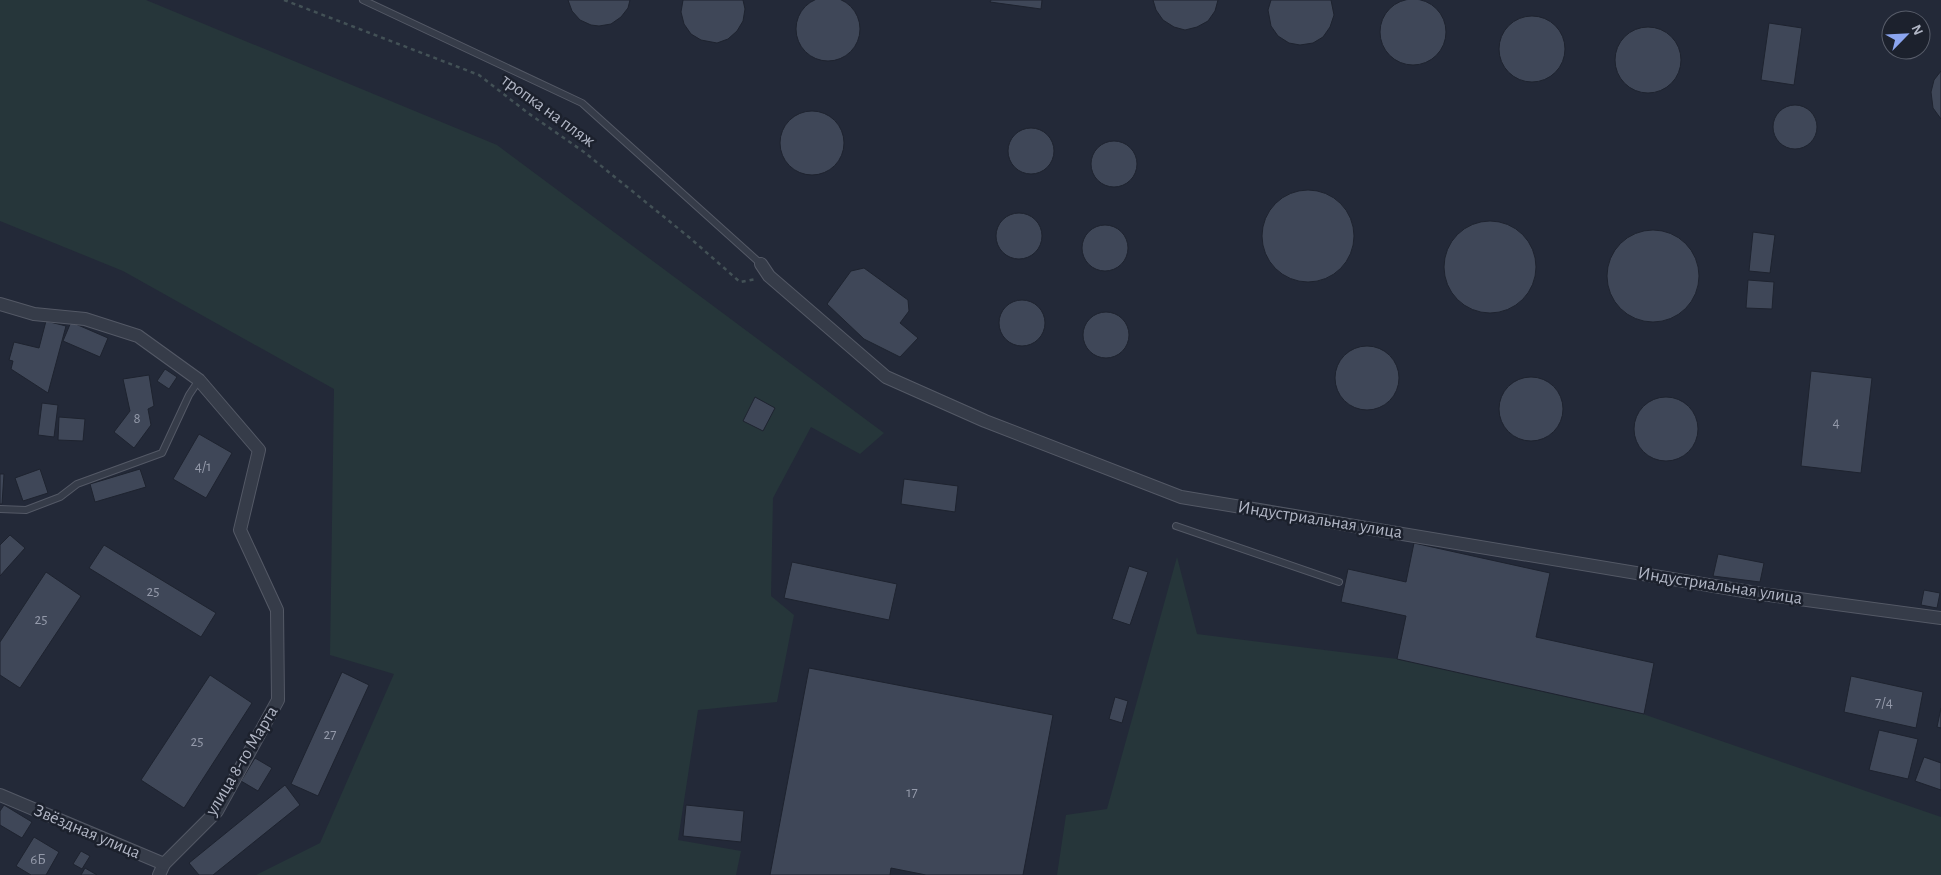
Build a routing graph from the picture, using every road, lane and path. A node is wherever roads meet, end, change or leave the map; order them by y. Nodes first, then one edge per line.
1 (284, 0) edge
2 (363, 0) edge
3 (761, 264) joint
4 (770, 276) junction
5 (0, 304) edge
6 (199, 380) junction
7 (0, 509) edge
8 (1176, 526) dead end
9 (1339, 582) dead end
10 (1941, 618) edge
11 (0, 795) edge
12 (162, 870) edge

1 - 4 path, тропка на пляж
2 - 3 lane
3 - 4 street, Индустриальная улица
4 - 10 street, Индустриальная улица
5 - 6 street, улица 8-го Марта
6 - 7 lane
6 - 12 street, улица 8-го Марта
8 - 9 lane
11 - 12 street, Звёздная улица

